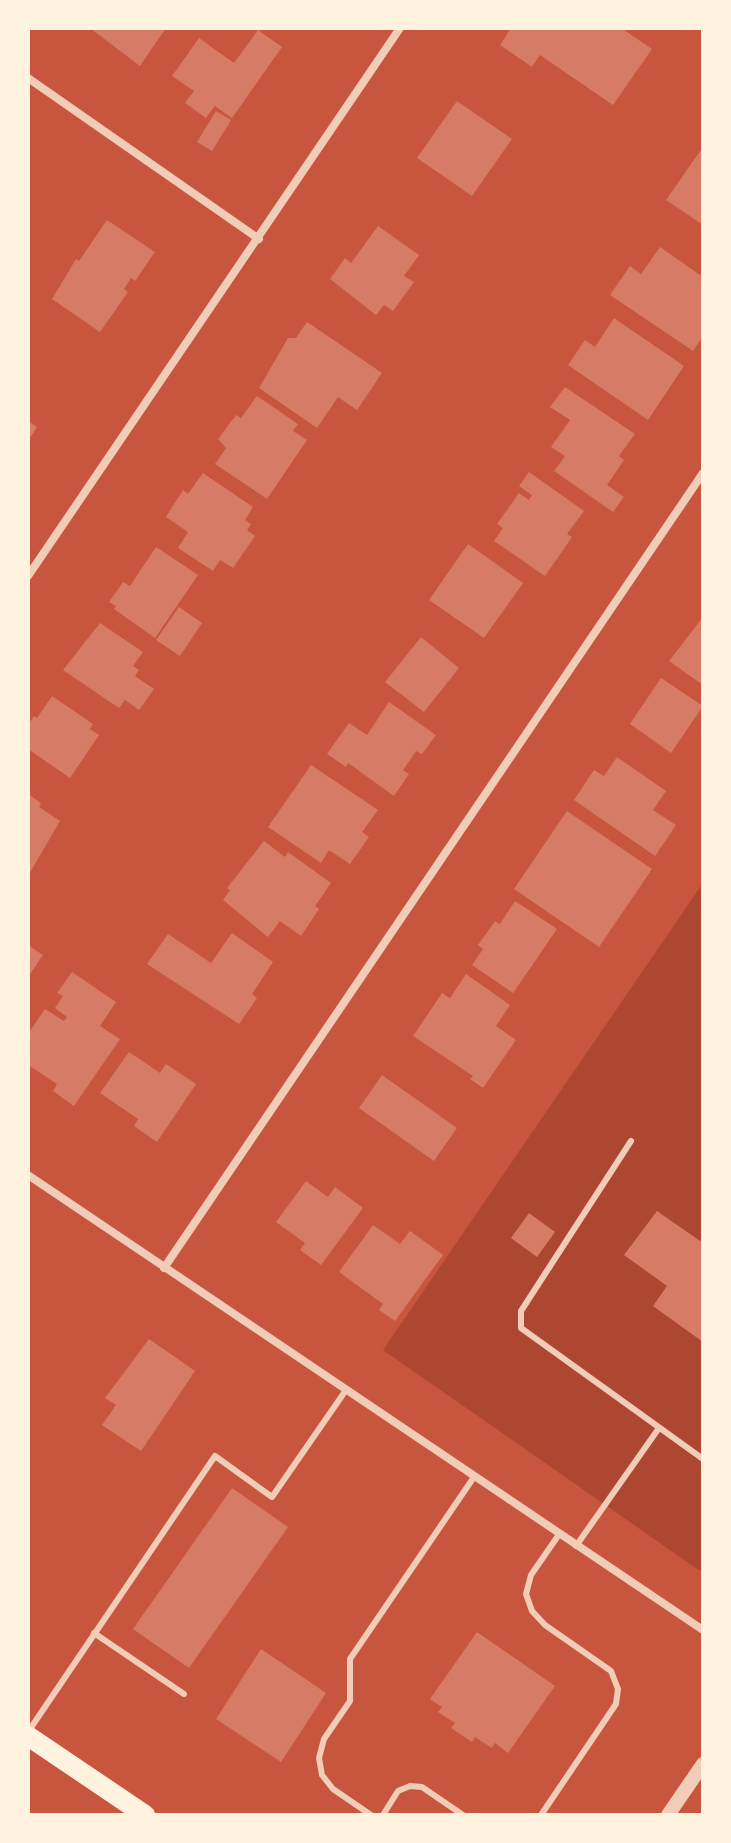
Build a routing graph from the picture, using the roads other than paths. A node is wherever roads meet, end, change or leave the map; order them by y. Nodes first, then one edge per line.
1 (400, 28) edge
2 (28, 78) edge
3 (259, 239) junction
4 (703, 473) edge
5 (28, 576) edge
6 (631, 1141) dead end
7 (28, 1175) edge
8 (164, 1268) junction
9 (346, 1390) junction
10 (659, 1428) junction
11 (703, 1459) edge
12 (474, 1477) junction
13 (560, 1533) junction
14 (576, 1546) junction
15 (703, 1630) edge
16 (94, 1633) junction
17 (184, 1694) dead end
18 (28, 1734) edge
19 (703, 1764) edge
20 (145, 1815) edge
21 (371, 1815) edge
22 (383, 1815) edge
23 (463, 1815) edge
24 (541, 1815) edge
25 (668, 1815) edge

1 - 3 street
2 - 3 street
3 - 5 street
4 - 8 street
6 - 10 lane
7 - 8 street
8 - 9 street
9 - 12 street
9 - 16 lane
10 - 11 lane
10 - 14 lane
12 - 13 street
12 - 21 lane
13 - 14 street
13 - 24 lane
14 - 15 street
16 - 17 lane
16 - 18 lane
18 - 20 main road
19 - 25 street
22 - 23 lane

